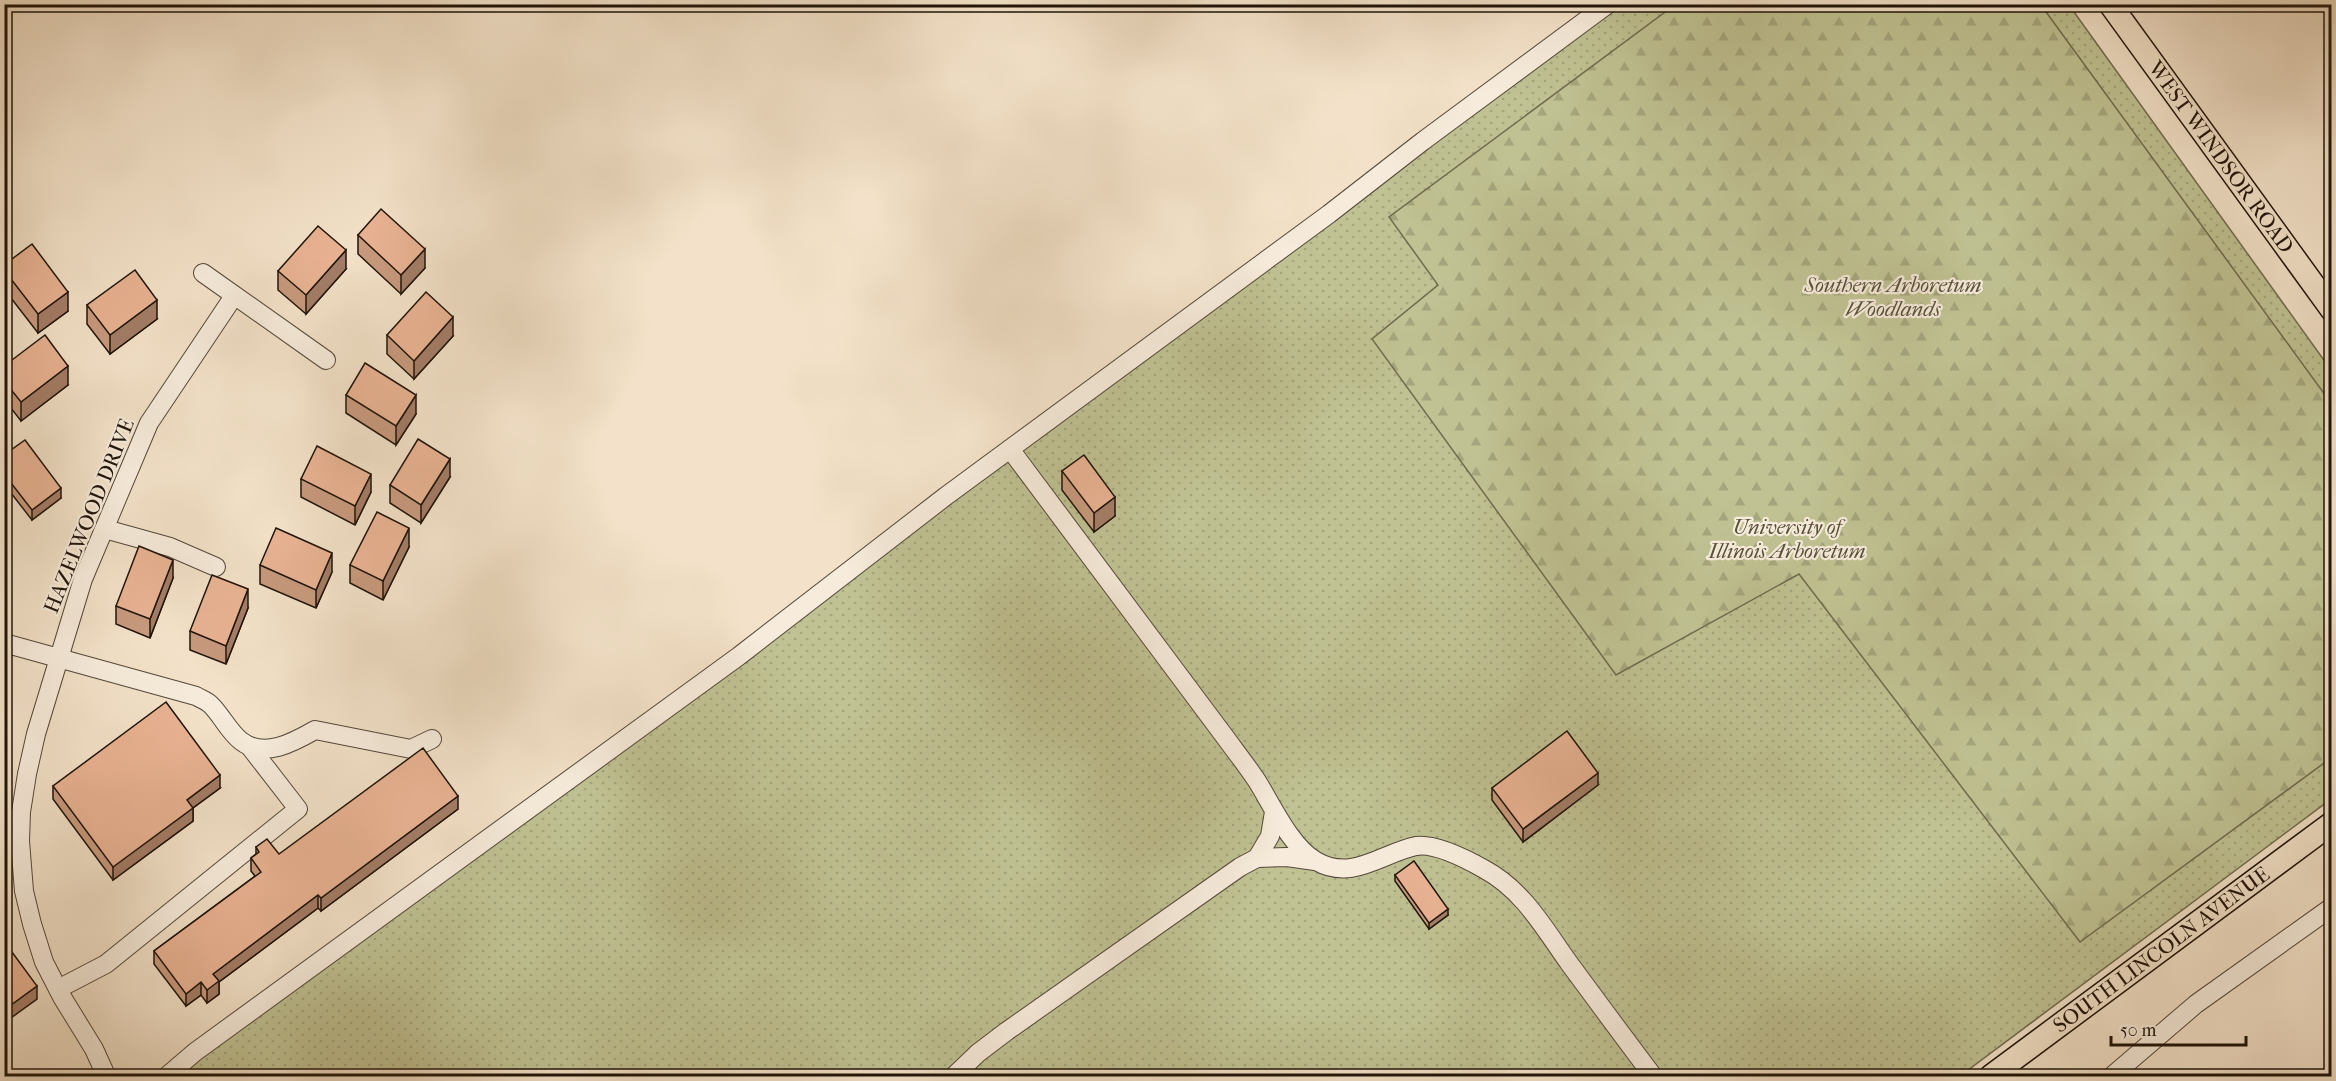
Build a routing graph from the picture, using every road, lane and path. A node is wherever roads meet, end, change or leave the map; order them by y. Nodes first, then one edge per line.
1 (1608, 4) edge
2 (2110, 4) edge
3 (202, 273) dead end
4 (234, 296) junction
5 (2331, 310) edge
6 (326, 360) dead end
7 (1010, 449) junction
8 (105, 529) junction
9 (216, 567) dead end
10 (4, 643) edge
11 (59, 660) junction
12 (432, 739) dead end
13 (250, 747) junction
14 (1274, 812) junction
15 (2331, 823) edge
16 (1257, 858) junction
17 (1316, 861) junction
18 (2331, 907) edge
19 (58, 989) junction
20 (104, 1077) edge
21 (167, 1077) edge
22 (954, 1077) edge
23 (1653, 1077) edge
24 (1991, 1077) edge
25 (2112, 1077) edge

1 - 7 street
2 - 5 main road, WEST WINDSOR ROAD
3 - 4 street
4 - 6 street
4 - 8 street, HAZELWOOD DRIVE
7 - 14 street
7 - 21 street
8 - 9 street
8 - 11 street, HAZELWOOD DRIVE
10 - 11 street
11 - 13 street
11 - 19 street, HAZELWOOD DRIVE
12 - 13 street
13 - 19 street
14 - 16 street
14 - 17 street
15 - 24 main road, SOUTH LINCOLN AVENUE
16 - 17 street
16 - 22 street
17 - 23 street
18 - 25 street
19 - 20 street, HAZELWOOD DRIVE

